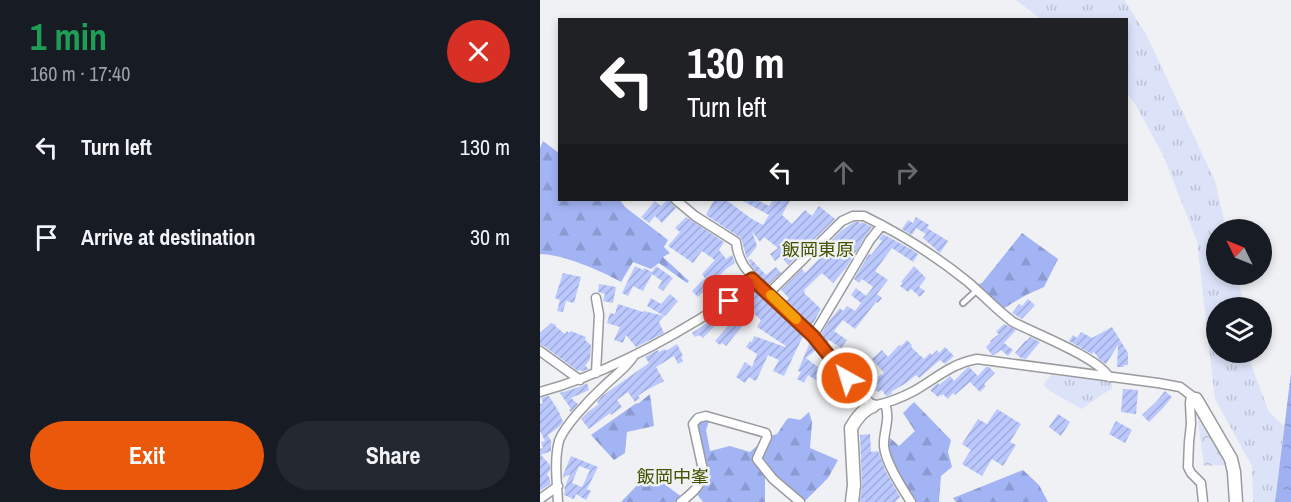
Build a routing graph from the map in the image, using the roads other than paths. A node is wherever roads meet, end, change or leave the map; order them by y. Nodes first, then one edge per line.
1 (677, 201) edge
2 (882, 225) junction
3 (752, 279) junction
4 (977, 290) junction
5 (769, 293) junction
6 (596, 298) dead end
7 (963, 303) dead end
8 (813, 336) junction
9 (540, 351) edge
10 (635, 354) junction
11 (596, 373) junction
12 (1109, 377) junction
13 (580, 380) junction
14 (540, 392) edge
15 (1193, 397) junction
16 (879, 405) junction
17 (558, 486) junction
18 (540, 499) edge
19 (558, 502) edge
20 (681, 502) edge
21 (800, 502) edge
22 (852, 502) edge
23 (911, 502) edge
24 (1203, 502) edge
25 (1236, 502) edge

1 - 3 street
2 - 4 street
2 - 5 street
2 - 8 street
3 - 5 street
3 - 10 street
4 - 7 lane
4 - 12 street
5 - 8 street
6 - 11 street
8 - 16 street
9 - 13 street
10 - 11 street
10 - 17 street
11 - 13 street
12 - 15 street
12 - 16 street
13 - 14 street
15 - 24 street
15 - 25 main road
16 - 22 main road
16 - 23 street
17 - 18 street
17 - 19 street
20 - 21 street

